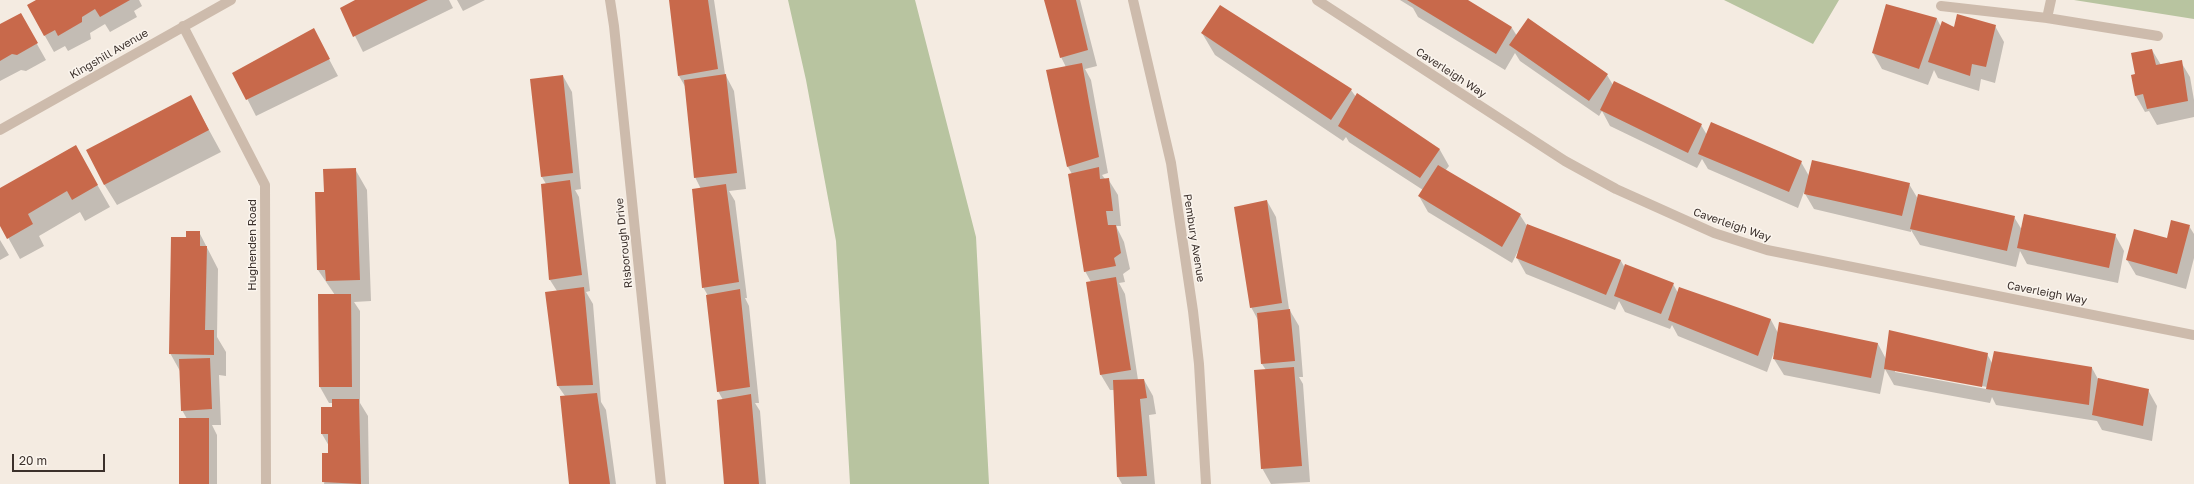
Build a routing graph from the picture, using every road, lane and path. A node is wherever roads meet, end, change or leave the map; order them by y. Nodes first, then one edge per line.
1 (231, 0) edge
2 (610, 0) edge
3 (1132, 0) edge
4 (1317, 0) edge
5 (2051, 0) edge
6 (1941, 6) dead end
7 (2047, 18) junction
8 (182, 26) junction
9 (2158, 36) dead end
10 (0, 130) edge
11 (2194, 335) edge
12 (266, 484) edge
13 (661, 484) edge
14 (1206, 484) edge

1 - 8 street, Kingshill Avenue
2 - 13 street, Risborough Drive
3 - 14 street, Pembury Avenue
4 - 11 street, Caverleigh Way
5 - 7 street
6 - 7 street
7 - 9 street
8 - 10 street, Kingshill Avenue
8 - 12 street, Hughenden Road

